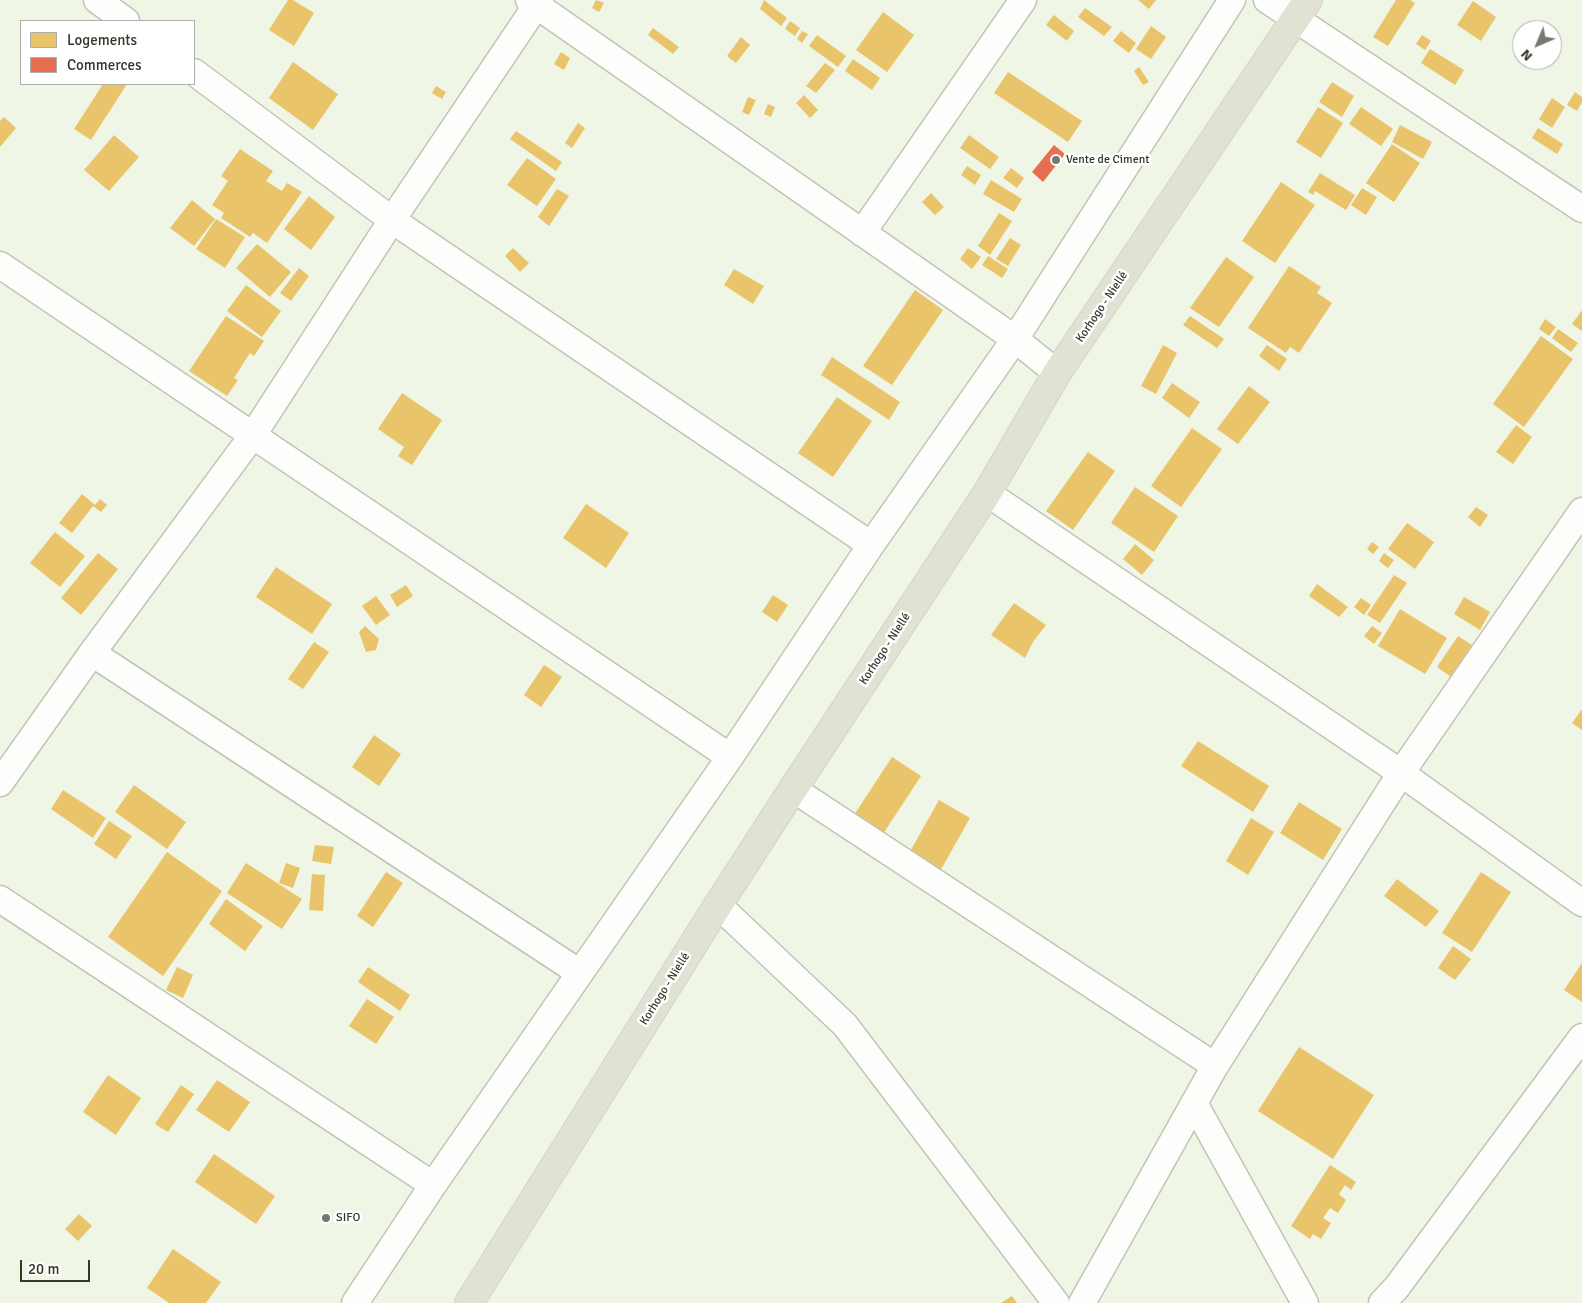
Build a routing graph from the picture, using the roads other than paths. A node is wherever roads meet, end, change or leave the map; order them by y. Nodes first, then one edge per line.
1 (98, 0) edge
2 (1023, 0) edge
3 (1232, 0) edge
4 (1267, 0) edge
5 (535, 2) edge
6 (1302, 10) edge
7 (125, 20) edge
8 (195, 73) edge
9 (1582, 209) edge
10 (392, 220) junction
11 (862, 233) junction
12 (0, 265) edge
13 (1015, 339) junction
14 (1057, 373) junction
15 (253, 435) junction
16 (987, 493) junction
17 (1582, 511) edge
18 (871, 545) junction
19 (92, 653) junction
20 (730, 758) junction
21 (1401, 773) junction
22 (0, 783) edge
23 (793, 789) junction
24 (0, 899) edge
25 (1582, 903) edge
26 (718, 905) junction
27 (580, 973) junction
28 (1582, 1037) edge
29 (1215, 1066) junction
30 (1194, 1103) junction
31 (433, 1185) junction
32 (355, 1303) edge
33 (469, 1303) edge
34 (1056, 1303) edge
35 (1082, 1303) edge
36 (1305, 1303) edge
37 (1382, 1303) edge

1 - 7 street
2 - 11 street
3 - 13 street
4 - 6 street
5 - 10 street
5 - 11 street
6 - 9 street
6 - 14 main road, Korhogo - Niellé
8 - 10 street
10 - 15 street
10 - 18 street
11 - 13 street
12 - 15 street
13 - 14 street
13 - 18 street
14 - 16 main road, Korhogo - Niellé
15 - 19 street
15 - 20 street
16 - 21 street
16 - 23 main road, Korhogo - Niellé
17 - 21 street
18 - 20 street
19 - 22 street
19 - 27 street
20 - 27 street
21 - 25 street
21 - 29 street
23 - 26 main road, Korhogo - Niellé
23 - 29 street
24 - 31 street
26 - 33 main road, Korhogo - Niellé
26 - 34 street
27 - 31 street
28 - 37 street
29 - 30 street
30 - 35 street
30 - 36 street
31 - 32 street

